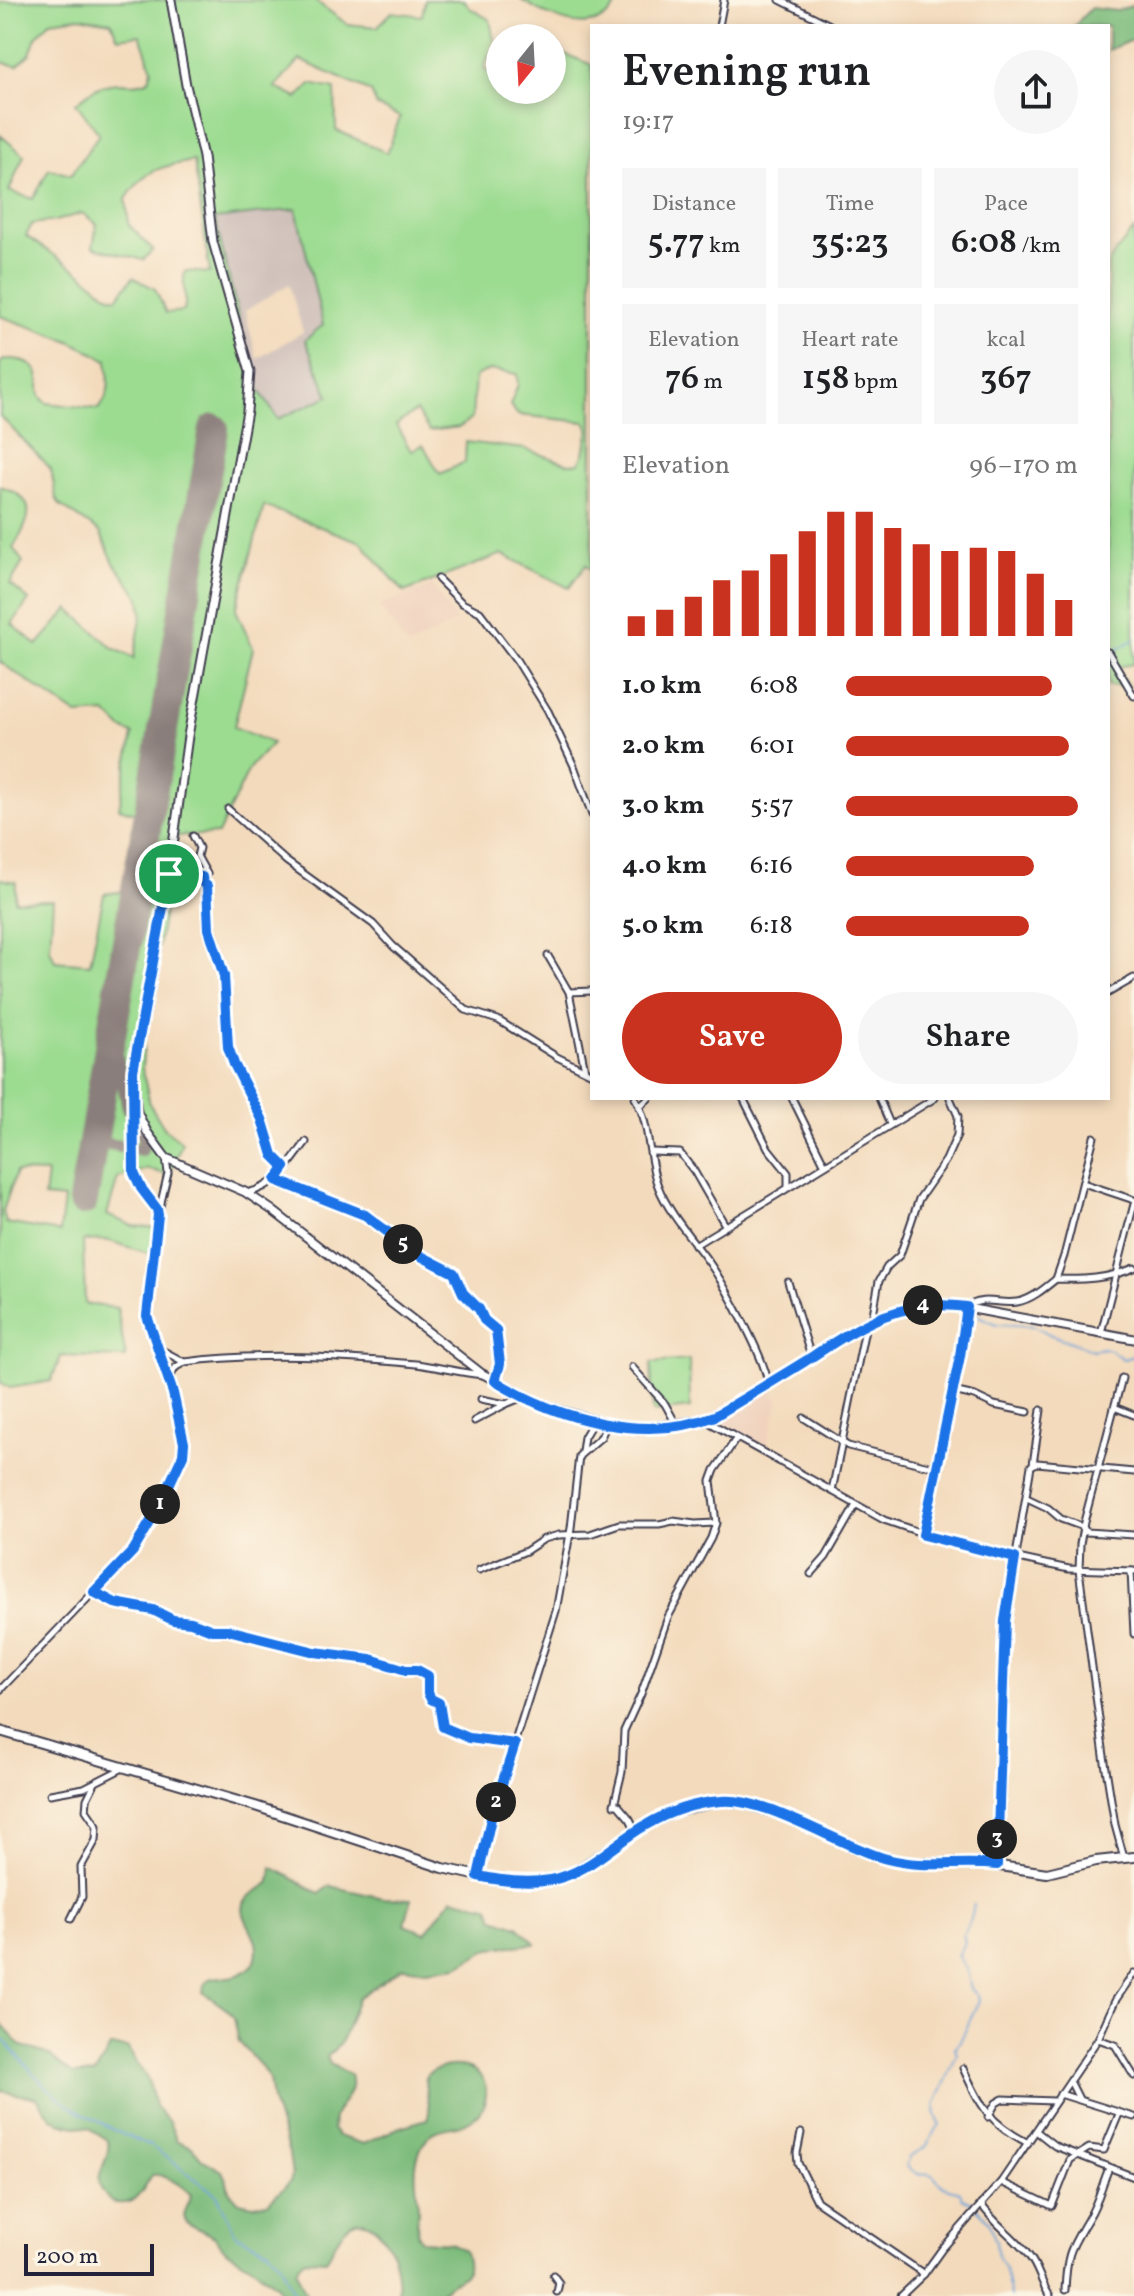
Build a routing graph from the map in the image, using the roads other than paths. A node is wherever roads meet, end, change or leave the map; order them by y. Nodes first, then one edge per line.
1 (171, 0) edge
2 (724, 0) edge
3 (780, 0) edge
4 (719, 24) edge
5 (828, 24) edge
6 (438, 579) dead end
7 (1110, 655) edge
8 (1134, 696) edge
9 (228, 809) dead end
10 (590, 810) edge
11 (193, 836) dead end
12 (169, 874) junction
13 (202, 877) junction
14 (548, 956) dead end
15 (1134, 978) edge
16 (590, 991) edge
17 (569, 992) junction
18 (1110, 992) edge
19 (585, 1070) junction
20 (590, 1073) edge
21 (134, 1099) junction
22 (636, 1100) edge
23 (647, 1100) edge
24 (744, 1100) edge
25 (793, 1100) edge
26 (880, 1100) edge
27 (932, 1100) edge
28 (951, 1100) edge
29 (639, 1107) junction
30 (890, 1124) junction
31 (1094, 1137) dead end
32 (306, 1142) dead end
33 (651, 1152) junction
34 (166, 1158) junction
35 (825, 1165) junction
36 (285, 1167) junction
37 (276, 1180) junction
38 (1083, 1183) junction
39 (788, 1187) junction
40 (247, 1193) junction
41 (1134, 1202) edge
42 (158, 1215) junction
43 (725, 1225) junction
44 (695, 1245) junction
45 (1134, 1268) edge
46 (1113, 1276) junction
47 (1056, 1279) junction
48 (788, 1282) dead end
49 (967, 1310) junction
50 (869, 1322) junction
51 (1100, 1334) junction
52 (1134, 1339) edge
53 (158, 1348) junction
54 (811, 1357) junction
55 (185, 1362) junction
56 (632, 1367) dead end
57 (485, 1375) junction
58 (169, 1378) junction
59 (1122, 1378) dead end
60 (495, 1381) junction
61 (768, 1383) junction
62 (953, 1391) junction
63 (523, 1397) junction
64 (481, 1399) dead end
65 (506, 1404) junction
66 (1114, 1407) junction
67 (1041, 1410) dead end
68 (1028, 1412) dead end
69 (1134, 1415) edge
70 (804, 1418) dead end
71 (594, 1420) junction
72 (704, 1420) junction
73 (474, 1421) dead end
74 (607, 1424) junction
75 (677, 1425) junction
76 (736, 1439) junction
77 (841, 1442) junction
78 (582, 1452) junction
79 (1033, 1464) junction
80 (929, 1466) dead end
81 (1099, 1469) junction
82 (1134, 1472) edge
83 (832, 1491) junction
84 (1027, 1498) junction
85 (856, 1505) junction
86 (716, 1523) junction
87 (1083, 1527) junction
88 (570, 1534) junction
89 (923, 1535) junction
90 (1134, 1535) edge
91 (1015, 1558) junction
92 (479, 1570) dead end
93 (1079, 1570) junction
94 (1132, 1571) edge
95 (811, 1574) dead end
96 (94, 1592) junction
97 (1134, 1634) edge
98 (0, 1690) edge
99 (0, 1731) edge
100 (515, 1744) junction
101 (124, 1767) junction
102 (95, 1783) junction
103 (50, 1794) dead end
104 (636, 1831) junction
105 (1134, 1857) edge
106 (1124, 1858) junction
107 (997, 1865) junction
108 (478, 1876) junction
109 (71, 1919) dead end
110 (1134, 1973) edge
111 (1098, 2039) junction
112 (963, 2068) dead end
113 (1134, 2076) edge
114 (1070, 2081) junction
115 (1060, 2094) junction
116 (1080, 2100) junction
117 (1055, 2101) junction
118 (1119, 2114) junction
119 (988, 2117) junction
120 (1134, 2117) edge
121 (1036, 2131) junction
122 (801, 2133) dead end
123 (1028, 2144) junction
124 (1075, 2155) junction
125 (1109, 2168) junction
126 (1134, 2177) edge
127 (1001, 2182) junction
128 (981, 2204) junction
129 (924, 2274) junction
130 (553, 2275) dead end
131 (1065, 2290) dead end
132 (557, 2292) dead end
133 (901, 2296) edge
134 (1050, 2296) edge

1 - 12 main road
2 - 4 street
3 - 5 street
6 - 10 street
7 - 8 street
9 - 19 street
11 - 13 street
12 - 13 street
12 - 21 main road
13 - 36 street
14 - 17 street
15 - 18 street
16 - 17 street
17 - 19 street
19 - 20 street
21 - 34 main road
21 - 42 street
22 - 29 street
23 - 29 street
24 - 39 street
25 - 35 street
26 - 30 street
27 - 30 street
28 - 50 street
29 - 33 street
30 - 35 street
31 - 38 street
32 - 36 street
33 - 43 street
33 - 44 street
34 - 40 main road
34 - 42 street
35 - 39 street
36 - 37 street
37 - 40 street
37 - 60 street
38 - 41 street
38 - 47 street
39 - 43 street
40 - 57 main road
41 - 46 street
42 - 53 street
43 - 44 street
44 - 61 street
45 - 46 street
46 - 47 street
46 - 51 street
47 - 49 street
48 - 54 street
49 - 50 main road
49 - 51 main road
49 - 62 street
50 - 54 main road
50 - 77 street
51 - 52 main road
53 - 55 street
53 - 58 street
54 - 61 main road
55 - 57 street
55 - 58 street
56 - 75 street
57 - 60 main road
58 - 96 street
59 - 66 street
60 - 63 main road
61 - 72 main road
62 - 68 street
62 - 89 street
63 - 65 street
63 - 71 main road
64 - 65 street
65 - 73 street
66 - 69 street
66 - 81 street
67 - 79 street
70 - 77 street
71 - 74 main road
71 - 78 street
72 - 75 main road
72 - 76 street
74 - 75 main road
74 - 78 street
76 - 83 street
76 - 86 street
77 - 80 street
77 - 83 street
78 - 88 street
79 - 81 street
79 - 84 street
81 - 82 street
81 - 87 street
83 - 85 street
84 - 87 street
84 - 91 street
85 - 89 street
85 - 95 street
86 - 88 street
86 - 104 street
87 - 90 street
87 - 93 street
88 - 92 street
88 - 100 street
89 - 91 street
91 - 93 street
91 - 107 street
93 - 94 street
93 - 106 street
94 - 97 street
96 - 98 street
96 - 100 street
99 - 101 main road
100 - 108 street
101 - 102 street
101 - 108 main road
102 - 103 street
102 - 109 street
104 - 107 main road
104 - 108 main road
105 - 106 main road
106 - 107 main road
110 - 111 street
111 - 113 street
111 - 114 street
112 - 119 street
114 - 115 street
114 - 116 street
115 - 116 street
115 - 117 street
116 - 118 street
117 - 119 street
117 - 121 street
118 - 120 street
118 - 124 street
119 - 123 street
121 - 123 street
121 - 124 street
122 - 129 street
123 - 127 street
124 - 125 street
124 - 127 street
125 - 126 street
125 - 131 street
127 - 128 street
128 - 129 street
128 - 134 street
129 - 133 street
130 - 132 street

